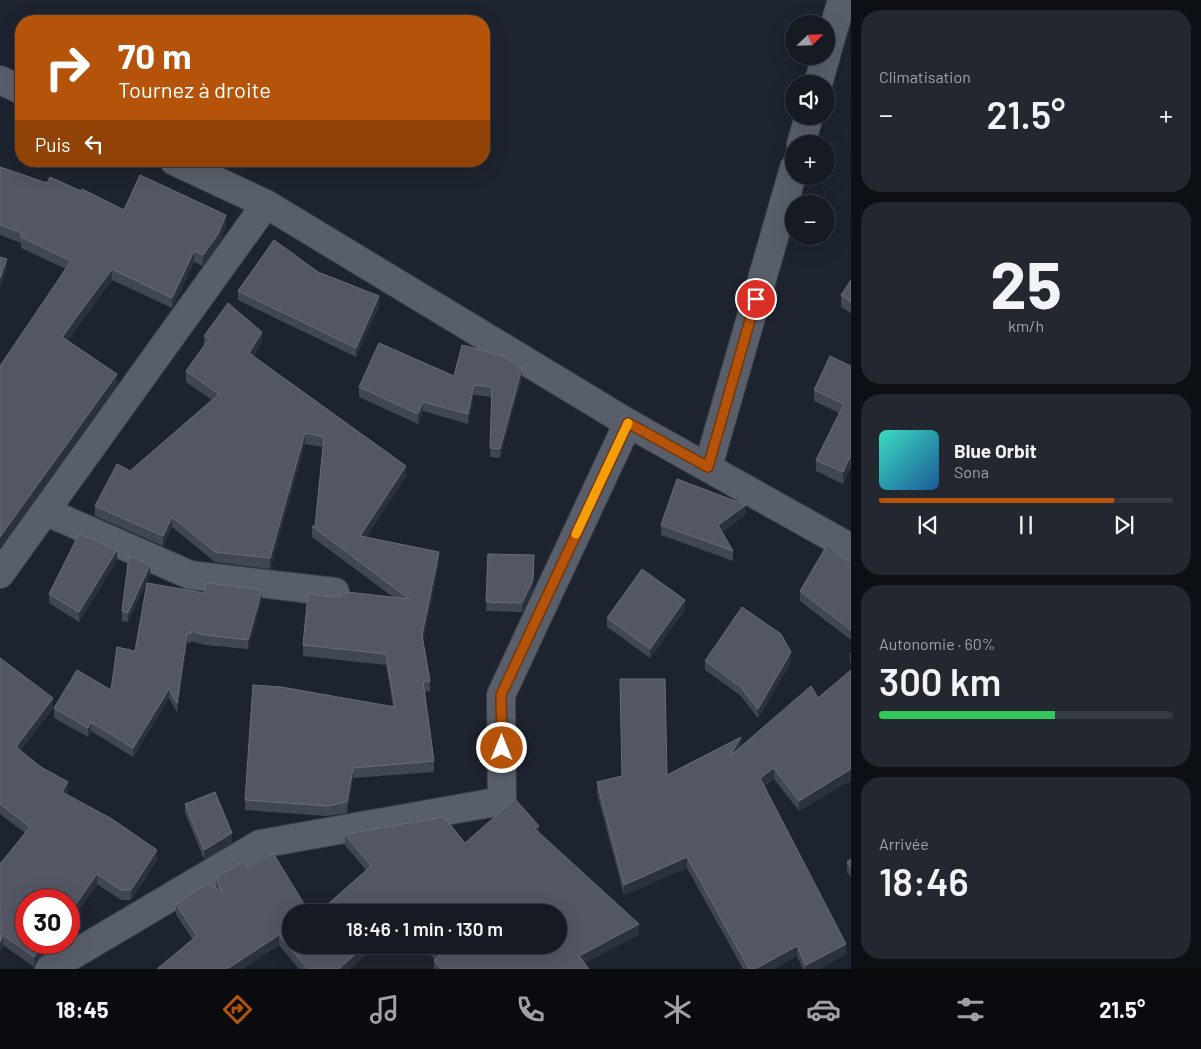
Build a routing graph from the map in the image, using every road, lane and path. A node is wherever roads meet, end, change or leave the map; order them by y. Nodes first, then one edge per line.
1 (842, 0) edge
2 (835, 24) edge
3 (0, 80) edge
4 (15, 87) edge
5 (187, 167) edge
6 (789, 185) edge
7 (266, 204) junction
8 (628, 423) junction
9 (708, 467) junction
10 (47, 512) junction
11 (851, 548) edge
12 (0, 574) edge
13 (335, 592) dead end
14 (49, 969) edge

1 - 2 street
3 - 4 street
5 - 7 street
6 - 9 street
7 - 8 street
7 - 10 street
8 - 9 street
8 - 14 street
9 - 11 street
10 - 12 street
10 - 13 street

